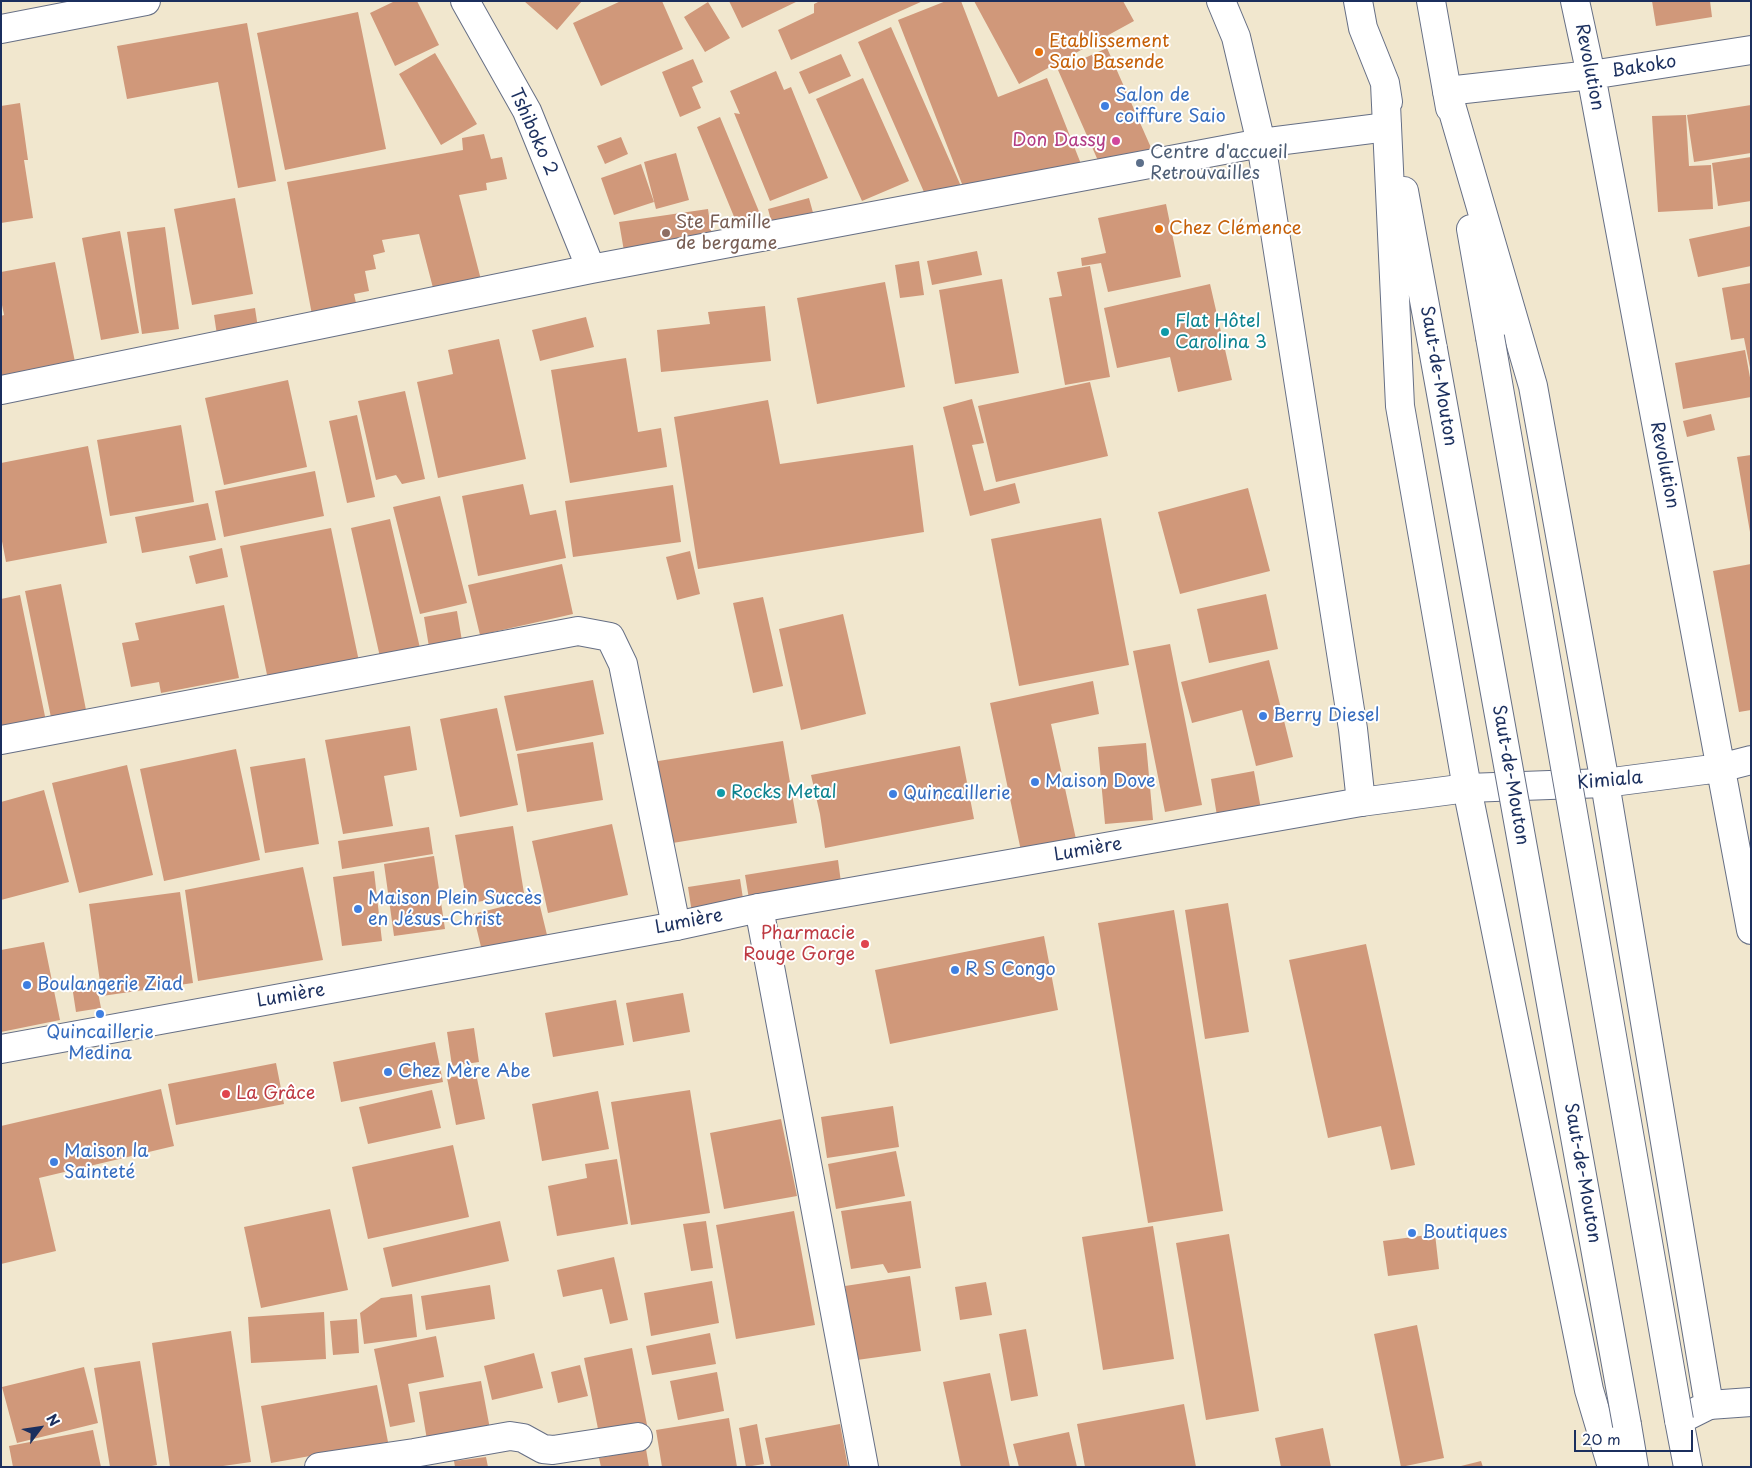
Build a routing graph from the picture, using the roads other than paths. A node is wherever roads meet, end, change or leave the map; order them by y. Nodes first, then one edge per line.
1 (146, 1) edge
2 (465, 1) edge
3 (1221, 1) edge
4 (1358, 1) edge
5 (1431, 1) edge
6 (1575, 1) edge
7 (1, 29) edge
8 (1751, 50) edge
9 (1591, 75) junction
10 (1385, 83) junction
11 (1447, 91) junction
12 (1387, 127) junction
13 (1261, 143) junction
14 (591, 269) junction
15 (1, 390) edge
16 (1, 740) edge
17 (1751, 760) edge
18 (1720, 768) junction
19 (1605, 783) junction
20 (1467, 788) junction
21 (1361, 802) junction
22 (759, 908) junction
23 (676, 926) junction
24 (1751, 930) edge
25 (1, 1049) edge
26 (1751, 1402) edge
27 (1709, 1405) junction
28 (1679, 1420) junction
29 (638, 1438) dead end
30 (319, 1467) edge
31 (864, 1467) edge
32 (1612, 1467) edge
33 (1634, 1467) edge
34 (1688, 1467) edge

1 - 7 main road
2 - 14 main road, Tshiboko 2
3 - 13 main road
4 - 10 main road
5 - 11 main road
6 - 9 main road, Revolution
8 - 9 main road, Bakoko
9 - 11 main road, Bakoko
9 - 18 main road, Revolution
10 - 12 main road
10 - 33 main road, Saut-de-Mouton, bridge
11 - 19 main road
11 - 28 main road, bridge
12 - 13 main road
12 - 20 main road
13 - 14 main road
13 - 21 main road
14 - 15 main road
16 - 23 main road
17 - 18 main road, Kimiala
18 - 19 main road, Kimiala
18 - 24 main road, Revolution
19 - 20 main road, Kimiala
19 - 27 main road
20 - 21 main road, Lumière
20 - 32 main road
21 - 22 main road, Lumière
22 - 23 main road, Lumière
22 - 31 main road
23 - 25 main road, Lumière
26 - 27 main road
27 - 28 main road
28 - 34 main road
29 - 30 main road

